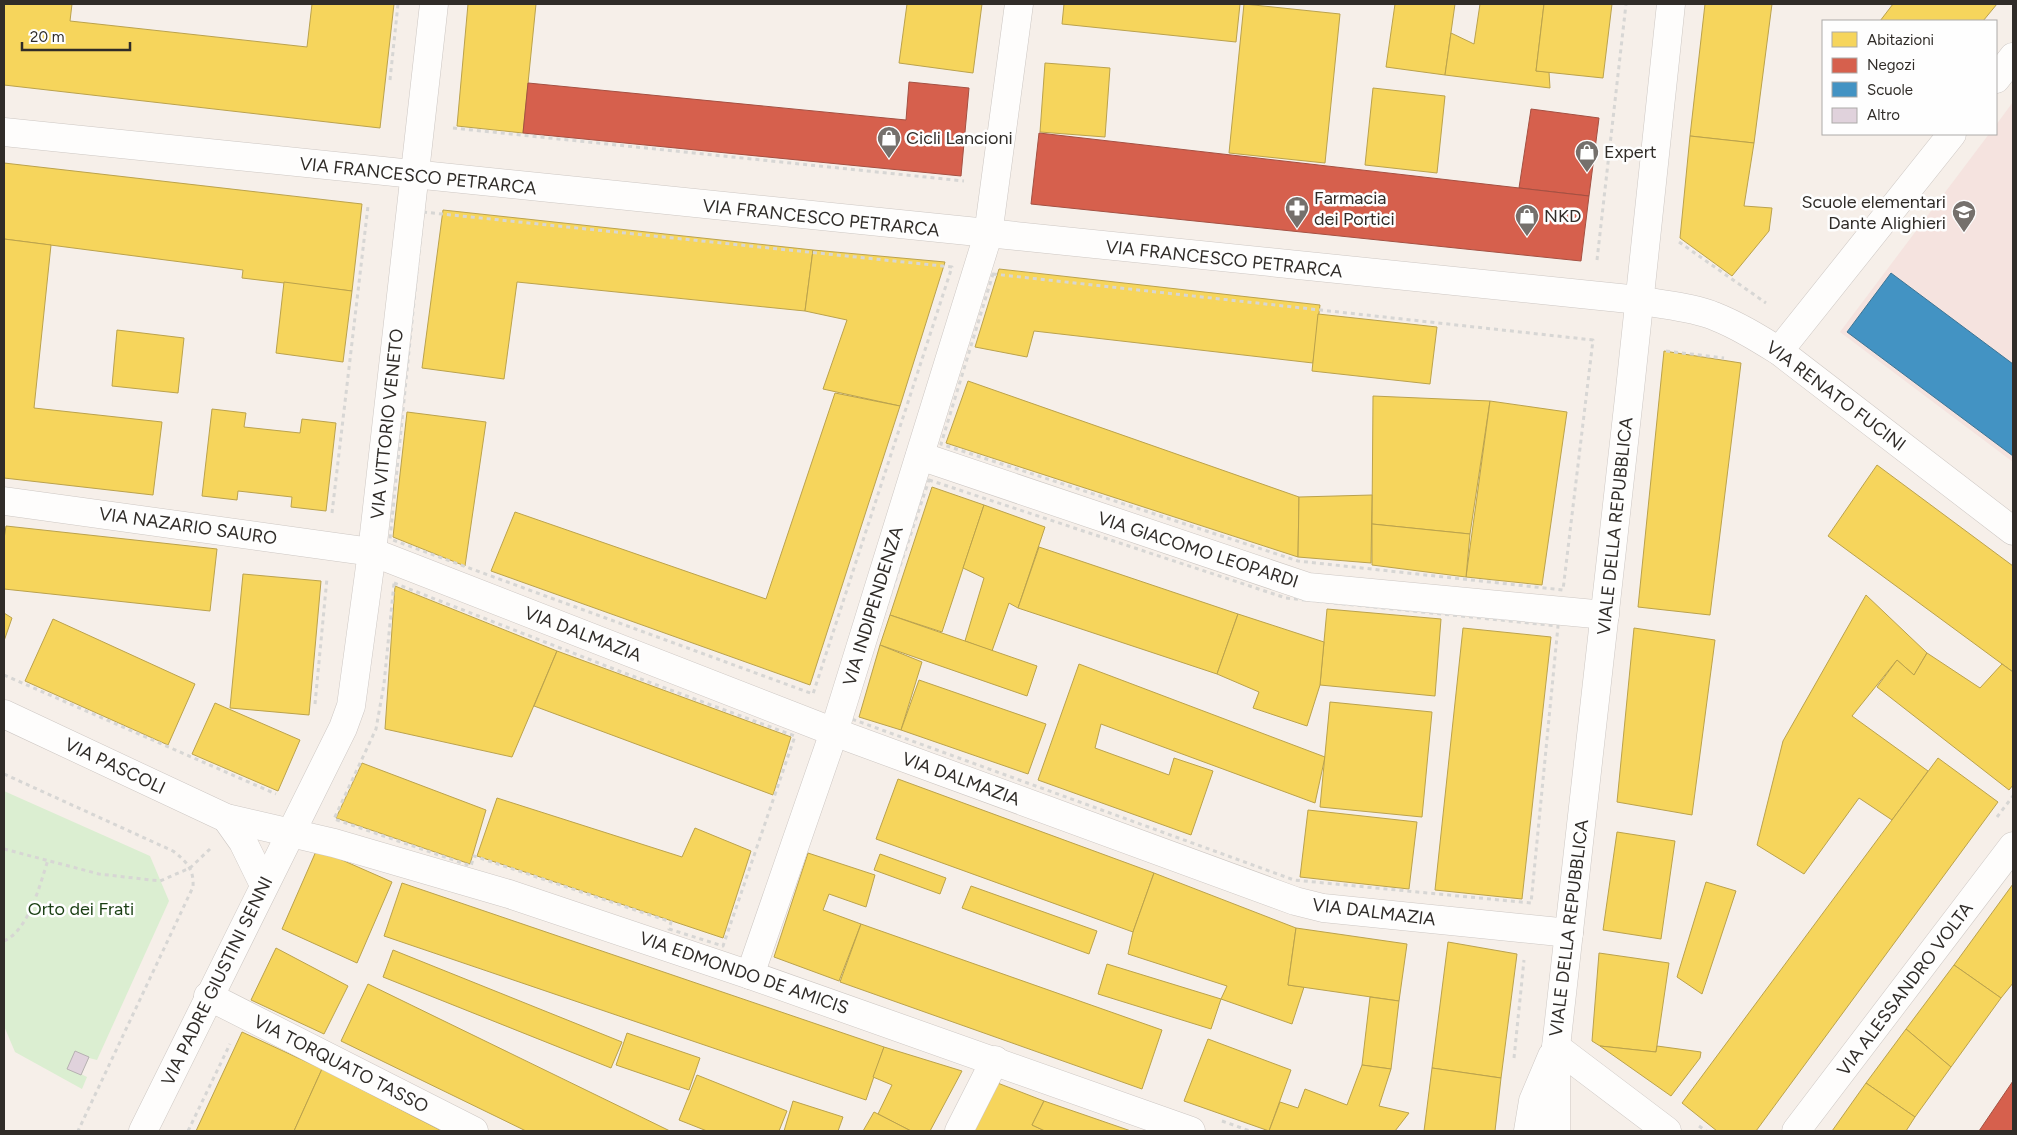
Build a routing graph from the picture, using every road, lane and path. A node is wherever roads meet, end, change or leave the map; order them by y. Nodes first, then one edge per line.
1 (398, 4) edge
2 (434, 4) edge
3 (1019, 4) edge
4 (1626, 4) edge
5 (1671, 4) edge
6 (2013, 57) edge
7 (1997, 78) edge
8 (389, 89) dead end
9 (449, 128) dead end
10 (4, 132) edge
11 (1951, 135) edge
12 (415, 175) junction
13 (971, 182) dead end
14 (368, 206) dead end
15 (988, 235) junction
16 (1675, 240) dead end
17 (1597, 260) dead end
18 (952, 268) joint
19 (1639, 300) junction
20 (1769, 305) dead end
21 (1323, 311) joint
22 (1660, 350) dead end
23 (1779, 351) junction
24 (1726, 358) dead end
25 (924, 468) junction
26 (4, 501) edge
27 (332, 517) dead end
28 (2013, 531) edge
29 (372, 552) junction
30 (327, 575) dead end
31 (394, 583) joint
32 (1605, 615) junction
33 (4, 675) edge
34 (315, 706) dead end
35 (4, 714) edge
36 (834, 732) junction
37 (4, 774) edge
38 (281, 789) dead end
39 (226, 818) junction
40 (291, 832) junction
41 (214, 846) dead end
42 (2013, 846) edge
43 (4, 849) edge
44 (48, 860) junction
45 (190, 868) junction
46 (264, 885) junction
47 (1569, 933) junction
48 (4, 941) edge
49 (1525, 951) dead end
50 (750, 975) junction
51 (208, 996) junction
52 (234, 1035) dead end
53 (1556, 1048) junction
54 (995, 1060) junction
55 (1513, 1065) dead end
56 (1202, 1125) edge
57 (1698, 1125) dead end
58 (78, 1131) edge
59 (143, 1131) edge
60 (188, 1131) edge
61 (474, 1131) edge
62 (959, 1131) edge
63 (1250, 1131) edge
64 (1528, 1131) edge
65 (1556, 1131) edge
66 (1667, 1131) edge
67 (1706, 1131) edge
68 (1796, 1131) edge

1 - 8 path
2 - 12 street, VIA VITTORIO VENETO
3 - 15 street, VIA INDIPENDENZA
4 - 17 path
5 - 19 street, VIALE DELLA REPUBBLICA
6 - 7 street
9 - 13 path
10 - 12 street, VIA FRANCESCO PETRARCA
11 - 23 street
12 - 15 street, VIA FRANCESCO PETRARCA
12 - 29 street, VIA VITTORIO VENETO
14 - 27 path
15 - 19 street, VIA FRANCESCO PETRARCA
15 - 25 street, VIA INDIPENDENZA
16 - 20 path
18 - 18 path
19 - 23 street, VIA RENATO FUCINI
19 - 32 street, VIALE DELLA REPUBBLICA
21 - 21 path
22 - 24 path
23 - 28 street, VIA RENATO FUCINI
25 - 25 path
25 - 32 street, VIA GIACOMO LEOPARDI
25 - 36 street, VIA INDIPENDENZA
26 - 29 street, VIA NAZARIO SAURO
29 - 36 street, VIA DALMAZIA
29 - 40 street, VIA VITTORIO VENETO
30 - 34 path
31 - 31 path
32 - 47 street, VIALE DELLA REPUBBLICA
33 - 38 path
35 - 39 street, VIA PASCOLI
36 - 47 street, VIA DALMAZIA
36 - 50 street, VIA INDIPENDENZA
37 - 45 path
39 - 40 street, VIA PASCOLI
39 - 46 street, VIA PASCOLI
40 - 46 street, VIA PADRE GIUSTINI SENNI
40 - 50 street, VIA EDMONDO DE AMICIS
41 - 45 path
42 - 68 street, VIA ALESSANDRO VOLTA
43 - 44 path
44 - 45 path
44 - 48 path
45 - 58 path
46 - 51 street, VIA PADRE GIUSTINI SENNI
47 - 53 street, VIALE DELLA REPUBBLICA
49 - 55 path
50 - 54 street, VIA EDMONDO DE AMICIS
51 - 59 street, VIA PADRE GIUSTINI SENNI
51 - 61 street, VIA TORQUATO TASSO
52 - 60 path
53 - 64 street
53 - 65 street
53 - 66 street
54 - 56 street, VIA EDMONDO DE AMICIS
54 - 62 street
56 - 63 path
57 - 67 path

